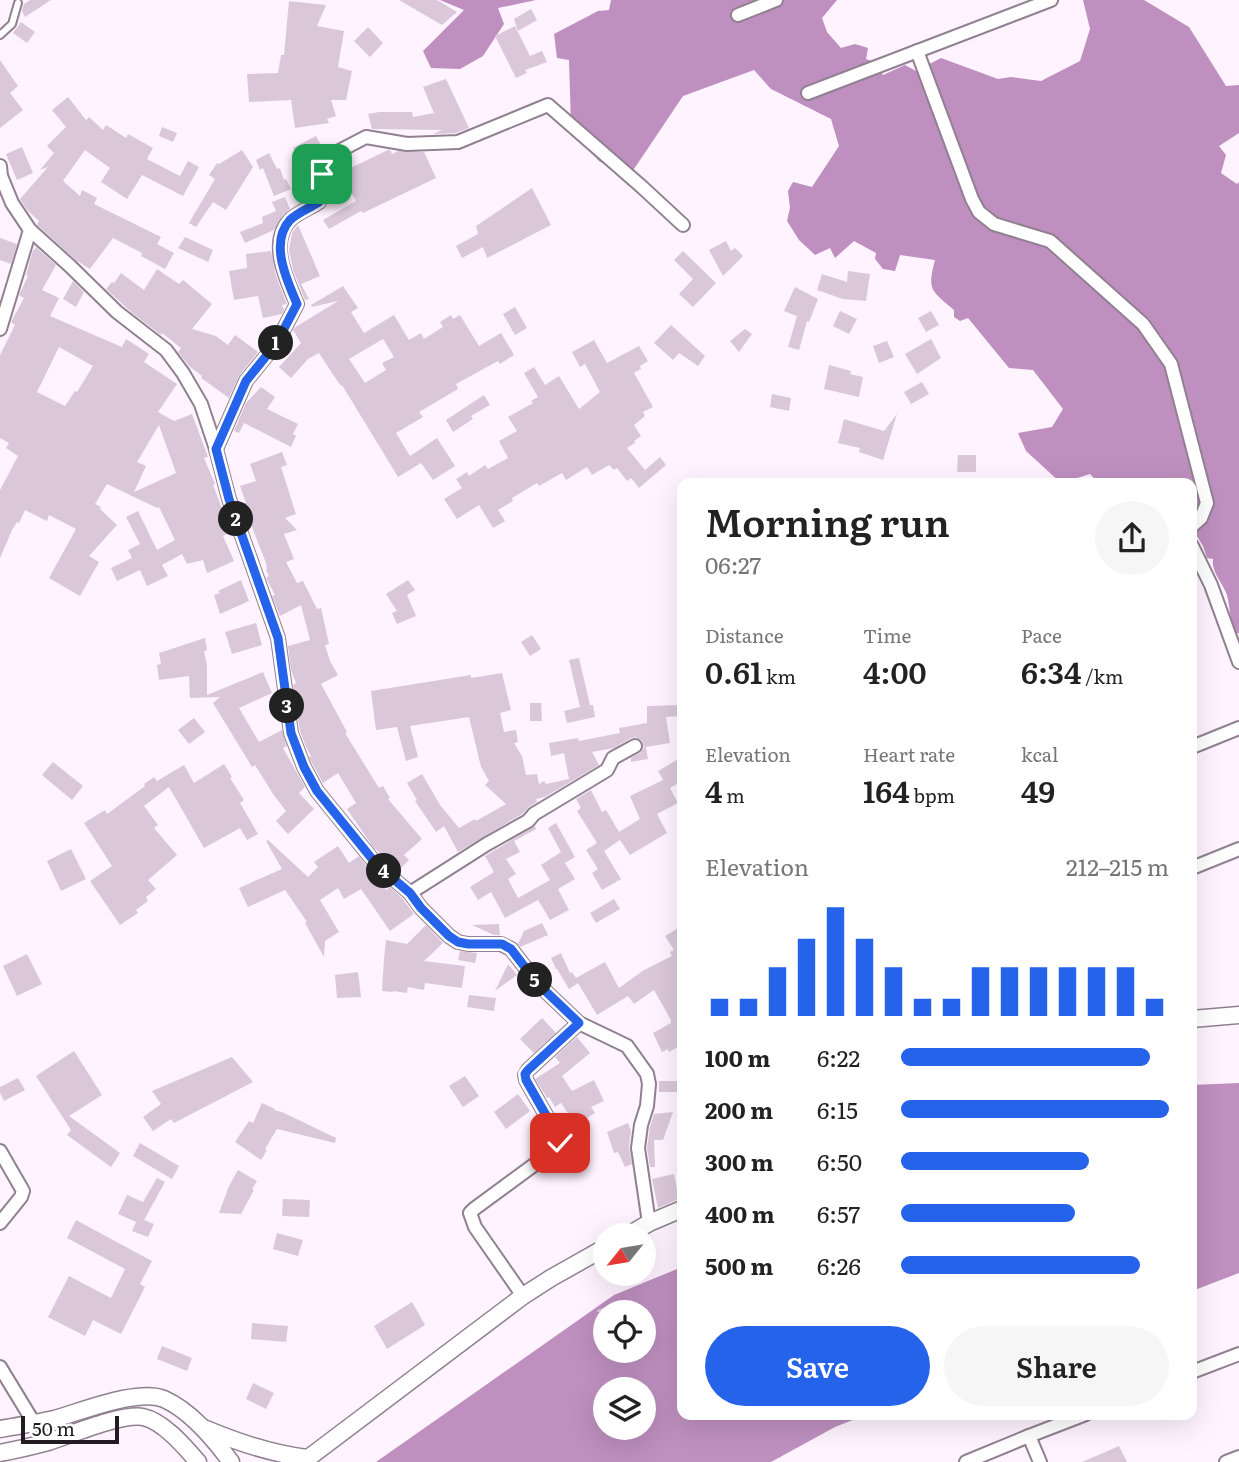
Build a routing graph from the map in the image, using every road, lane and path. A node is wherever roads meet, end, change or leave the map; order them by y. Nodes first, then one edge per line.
1 (776, 0) edge
2 (1051, 0) edge
3 (18, 3) dead end
4 (738, 15) dead end
5 (0, 35) edge
6 (917, 51) junction
7 (808, 93) dead end
8 (0, 166) edge
9 (683, 225) dead end
10 (30, 229) junction
11 (0, 329) edge
12 (216, 449) junction
13 (1197, 522) edge
14 (1197, 556) edge
15 (1239, 662) edge
16 (1239, 728) edge
17 (1197, 745) edge
18 (635, 747) dead end
19 (1239, 849) edge
20 (1197, 866) edge
21 (410, 893) junction
22 (1239, 1014) edge
23 (1197, 1018) edge
24 (579, 1023) junction
25 (0, 1151) edge
26 (677, 1211) edge
27 (0, 1223) edge
28 (649, 1223) joint
29 (593, 1254) edge
30 (523, 1296) junction
31 (1239, 1354) edge
32 (0, 1367) edge
33 (1197, 1370) edge
34 (1070, 1420) edge
35 (34, 1423) junction
36 (201, 1427) junction
37 (0, 1429) edge
38 (1029, 1436) junction
39 (0, 1453) edge
40 (1239, 1457) edge
41 (305, 1460) edge
42 (198, 1462) edge
43 (232, 1462) edge
44 (966, 1462) edge
45 (1040, 1462) edge
46 (1226, 1462) edge

1 - 4 street
2 - 6 street
3 - 5 lane
6 - 7 street
6 - 13 street
8 - 10 street
9 - 12 street
10 - 11 street
10 - 12 street
12 - 21 street
14 - 15 street
16 - 17 street
18 - 21 street
19 - 20 street
21 - 24 street
22 - 23 street
24 - 28 street
24 - 30 street
25 - 27 street
26 - 28 street
29 - 30 street
30 - 41 street
31 - 33 street
32 - 35 street
34 - 38 street
35 - 36 street
35 - 37 street
36 - 41 street
36 - 43 street
38 - 44 street
38 - 45 street
39 - 42 street
40 - 46 street

